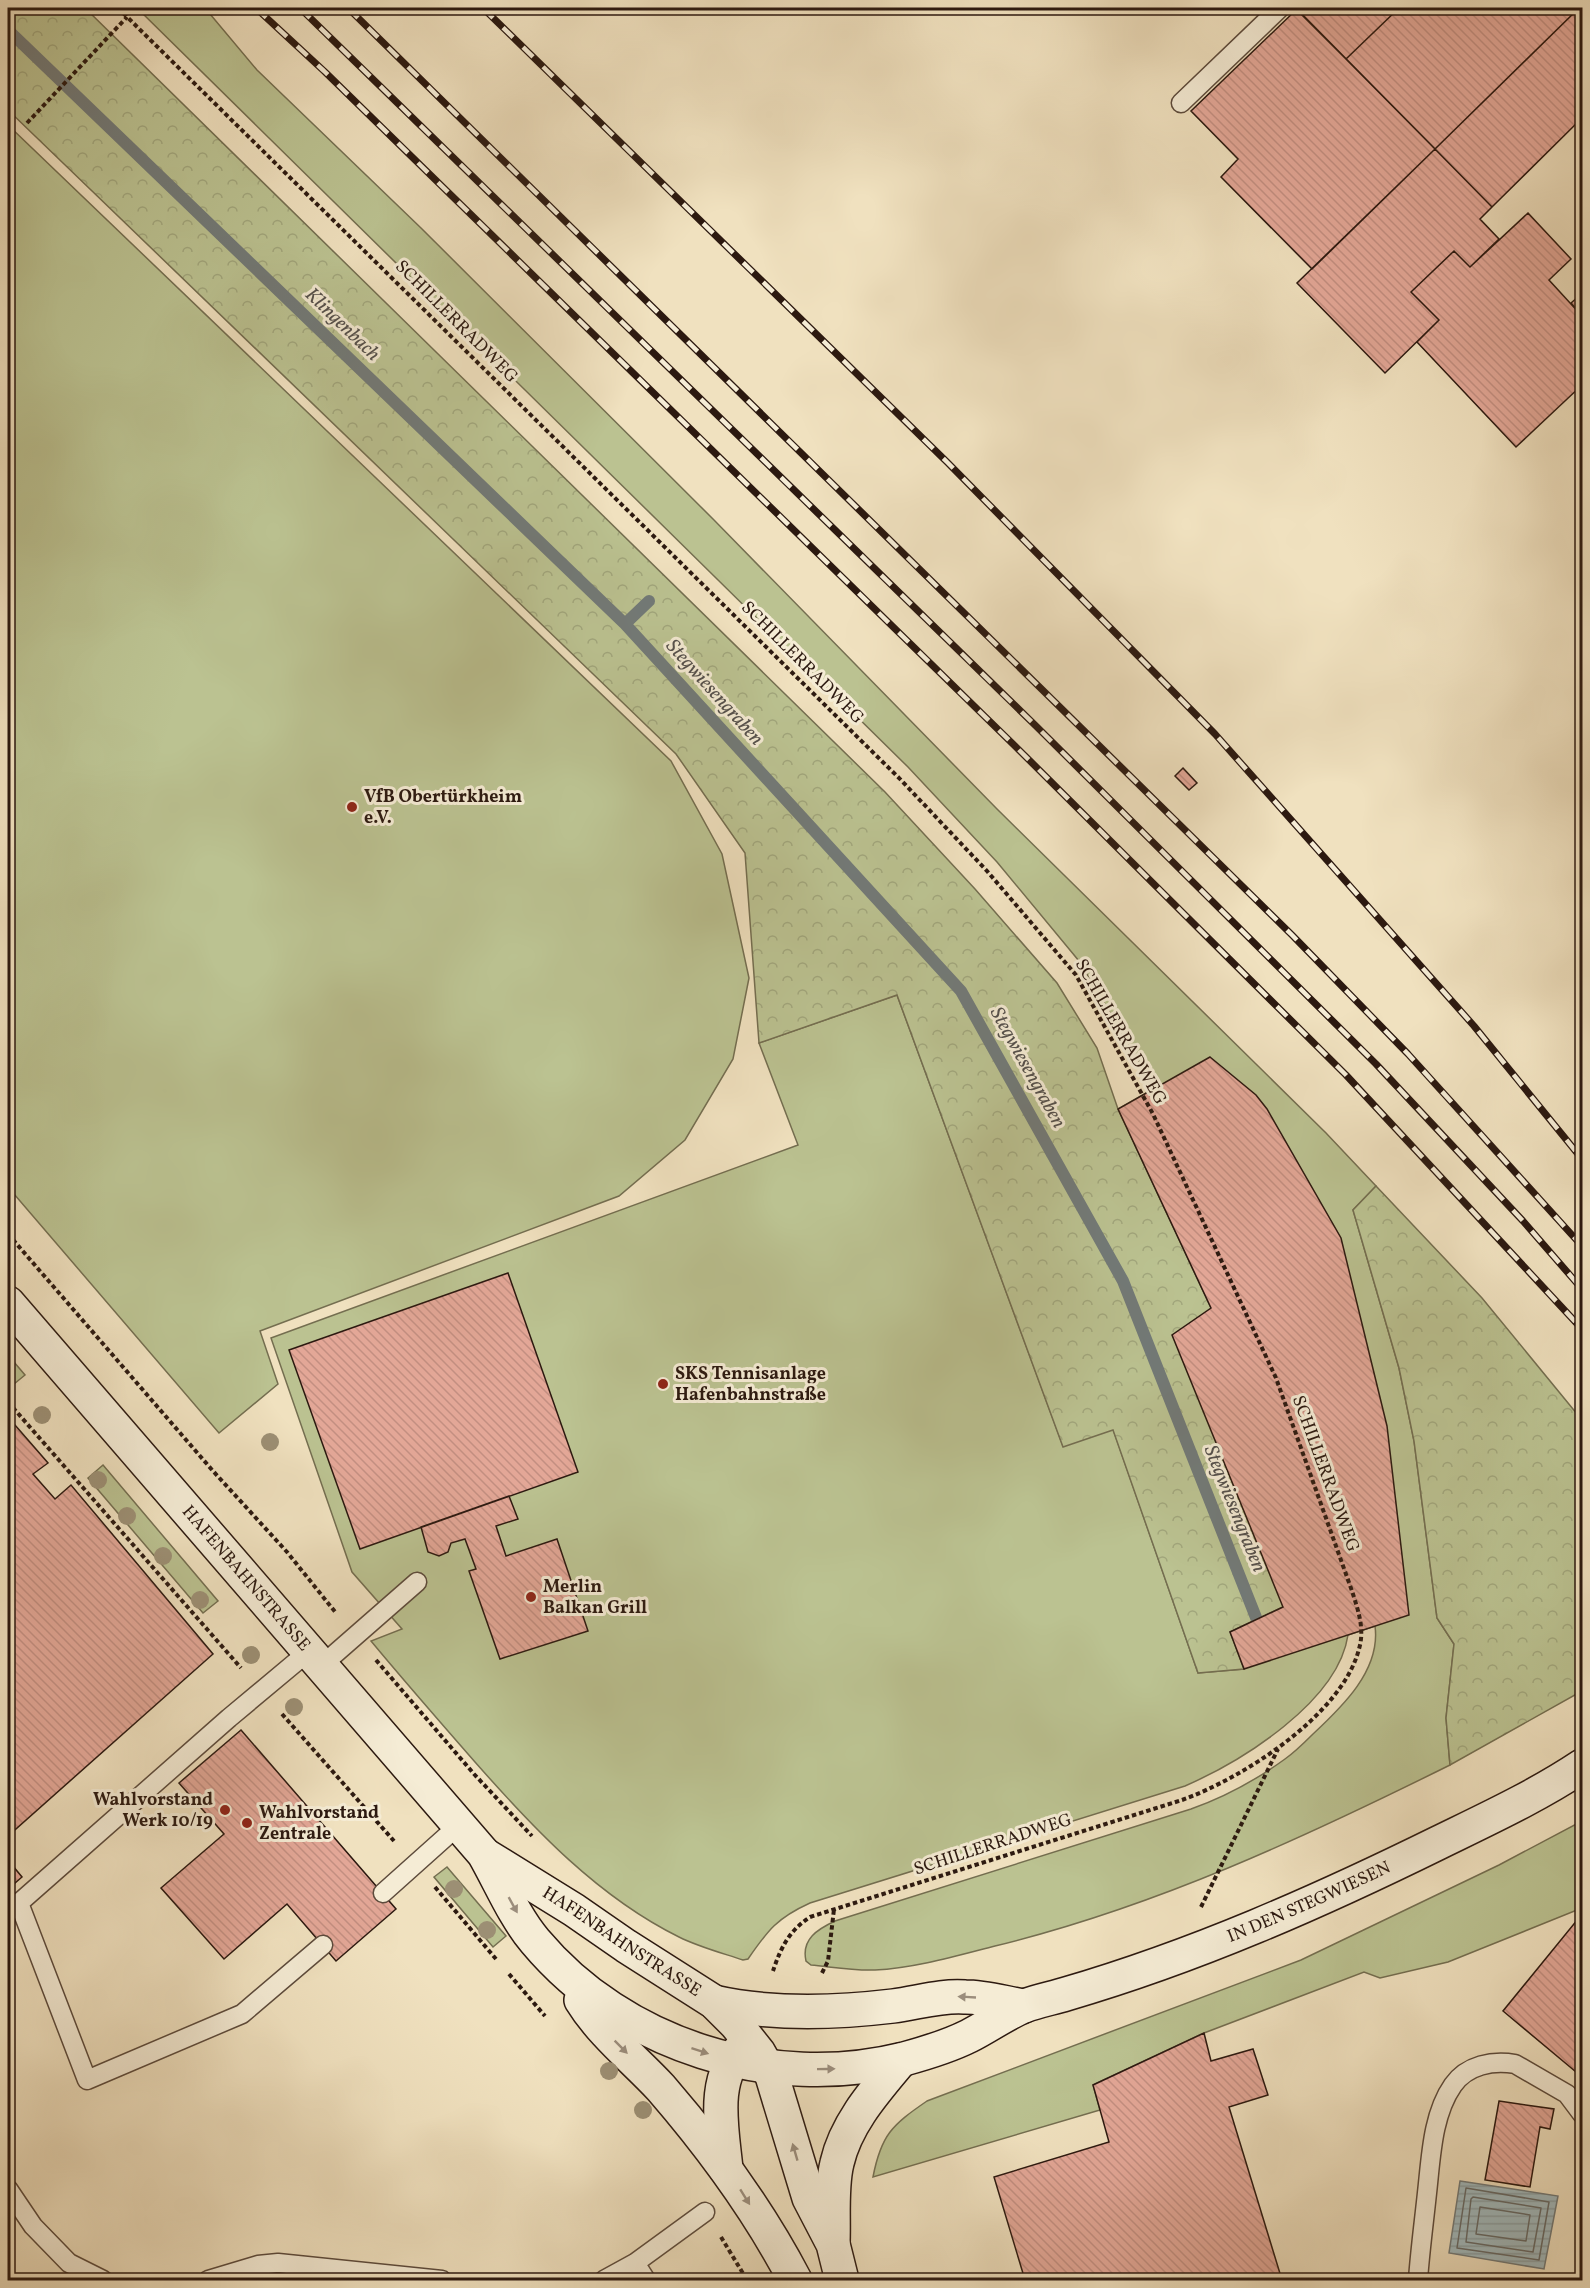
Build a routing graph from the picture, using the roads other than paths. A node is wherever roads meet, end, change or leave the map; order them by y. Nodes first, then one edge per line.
1 (1280, 8) edge
2 (1182, 103) dead end
3 (8, 1303) edge
4 (417, 1582) dead end
5 (315, 1659) junction
6 (1582, 1766) edge
7 (459, 1825) junction
8 (484, 1854) junction
9 (383, 1893) dead end
10 (323, 1945) dead end
11 (561, 1968) junction
12 (714, 2002) junction
13 (1024, 2006) junction
14 (823, 2010) junction
15 (749, 2056) junction
16 (901, 2060) junction
17 (1582, 2114) edge
18 (726, 2169) junction
19 (8, 2189) edge
20 (705, 2212) road end
21 (833, 2244) junction
22 (635, 2263) junction
23 (103, 2280) edge
24 (208, 2280) edge
25 (442, 2280) edge
26 (604, 2280) edge
27 (646, 2280) edge
28 (795, 2280) edge
29 (842, 2280) edge
30 (1418, 2280) edge

1 - 2 lane
3 - 5 main road, HAFENBAHNSTRASSE
4 - 5 lane
5 - 7 main road, HAFENBAHNSTRASSE
5 - 10 lane
6 - 13 main road, IN DEN STEGWIESEN
7 - 8 main road, HAFENBAHNSTRASSE
7 - 9 lane
8 -> 11 main road, HAFENBAHNSTRASSE
8 - 12 main road, HAFENBAHNSTRASSE
11 -> 15 main road, HAFENBAHNSTRASSE
11 -> 18 main road, HAFENBAHNSTRASSE
12 - 14 main road, IN DEN STEGWIESEN
12 - 15 main road, HAFENBAHNSTRASSE
13 -> 14 main road, IN DEN STEGWIESEN
13 - 16 main road, IN DEN STEGWIESEN
14 - 15 main road, IN DEN STEGWIESEN
15 -> 16 main road, IN DEN STEGWIESEN
15 - 18 main road, HAFENBAHNSTRASSE
21 -> 15 main road, HAFENBAHNSTRASSE
16 - 21 main road, HAFENBAHNSTRASSE
17 - 30 lane
18 -> 28 main road, HAFENBAHNSTRASSE
19 - 23 lane
20 - 22 lane
21 - 29 main road, HAFENBAHNSTRASSE
22 - 26 lane
22 - 27 lane
24 - 25 lane

